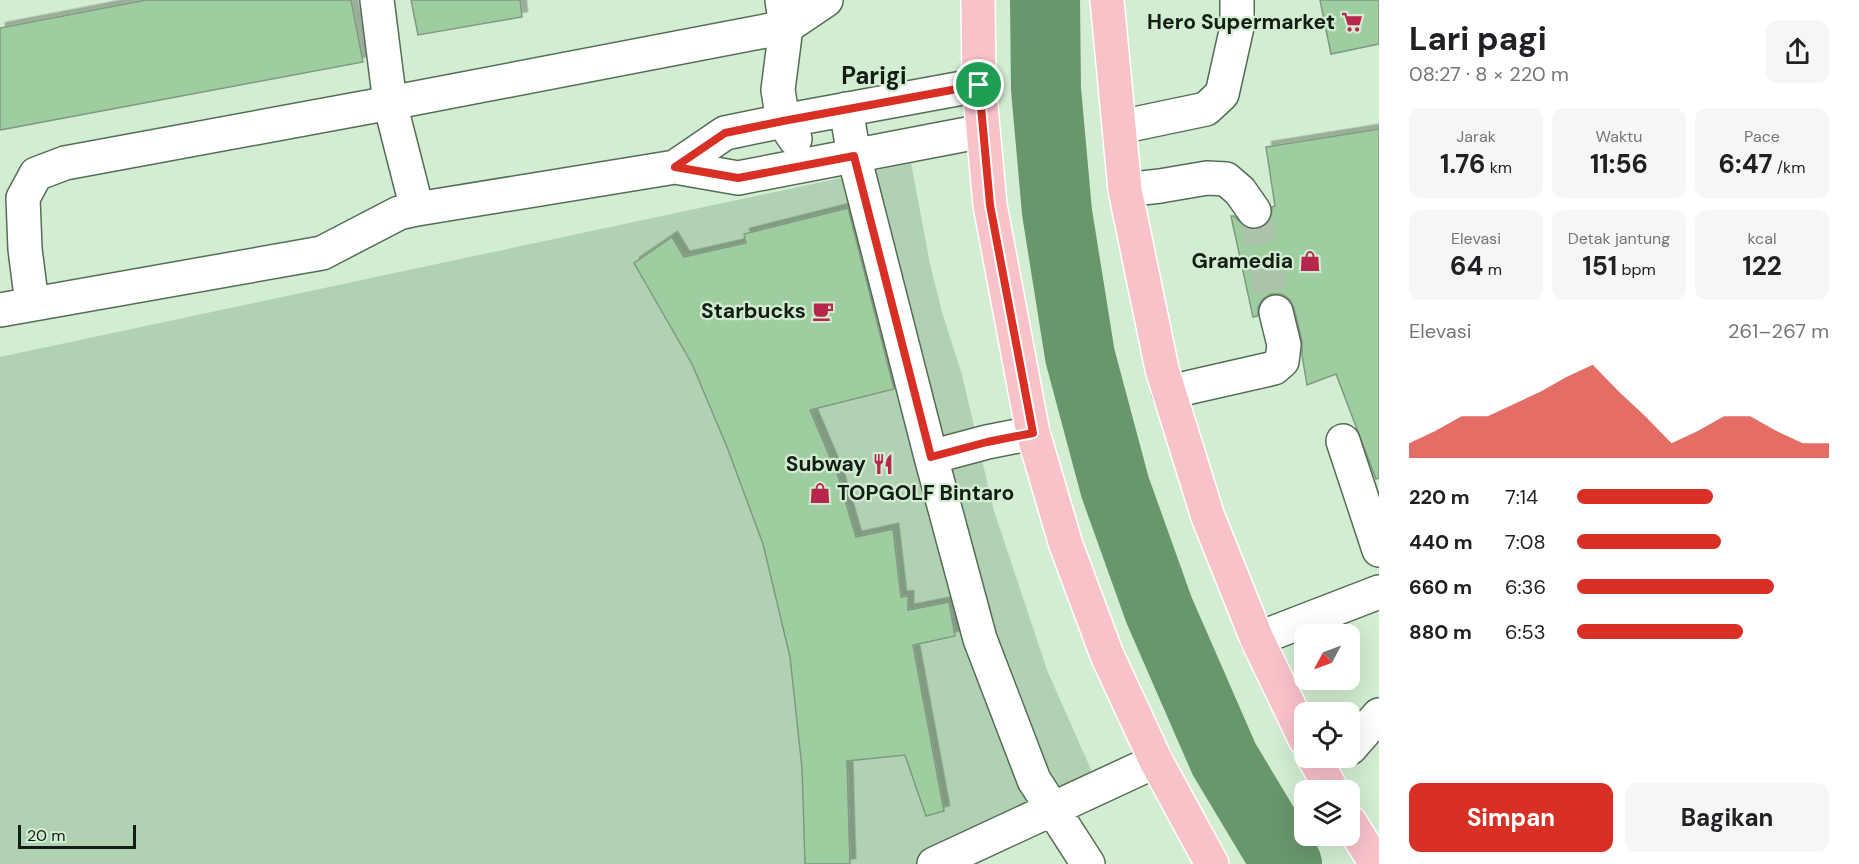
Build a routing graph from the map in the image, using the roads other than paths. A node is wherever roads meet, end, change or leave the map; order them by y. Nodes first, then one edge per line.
1 (378, 0) edge
2 (826, 0) edge
3 (978, 0) edge
4 (1107, 0) edge
5 (1237, 0) edge
6 (784, 14) edge
7 (979, 85) junction
8 (390, 103) junction
9 (846, 109) junction
10 (783, 121) junction
11 (1120, 127) junction
12 (982, 131) junction
13 (854, 156) junction
14 (810, 163) junction
15 (675, 167) junction
16 (1125, 190) junction
17 (417, 209) junction
18 (1254, 211) tunnel mouth
19 (32, 304) junction
20 (0, 310) edge
21 (1276, 312) tunnel mouth
22 (1169, 392) junction
23 (1033, 433) junction
24 (1343, 441) dead end
25 (931, 457) junction
26 (1379, 550) edge
27 (1379, 592) edge
28 (1257, 639) junction
29 (1379, 715) edge
30 (1294, 716) edge
31 (1360, 737) edge
32 (1156, 761) junction
33 (1053, 809) junction
34 (1360, 838) edge
35 (934, 864) edge
36 (1088, 864) edge
37 (1212, 864) edge
38 (1376, 864) edge

1 - 8 street
2 - 6 street
3 - 7 main road
4 - 11 main road
5 - 11 street
6 - 8 street
6 - 10 street
7 - 9 street
7 - 12 main road
8 - 17 street
8 - 19 street
9 - 10 street
9 - 13 street
10 - 14 street
10 - 15 street
11 - 16 main road
12 - 13 street
12 - 23 main road
13 - 14 street
13 - 25 street
14 - 15 street
15 - 17 street
16 - 18 street
16 - 22 main road
17 - 19 street
19 - 20 street
21 - 22 street
22 - 28 main road
23 - 25 street
23 - 32 main road
24 - 26 street
25 - 33 street
27 - 28 street
28 - 30 main road
29 - 31 street
32 - 33 street
32 - 37 main road
33 - 35 street
33 - 36 street
34 - 38 main road

